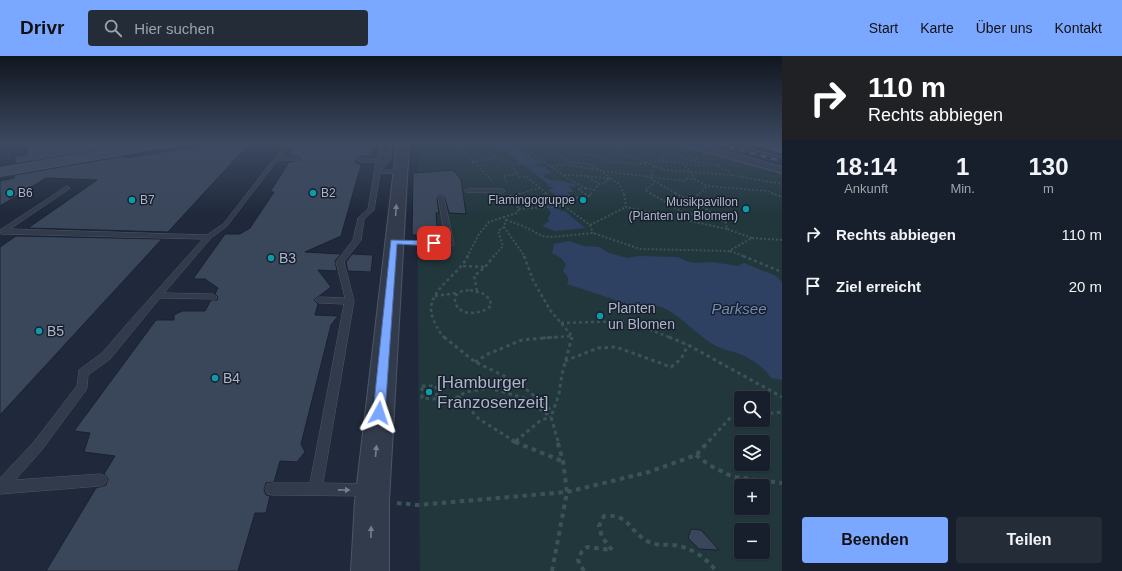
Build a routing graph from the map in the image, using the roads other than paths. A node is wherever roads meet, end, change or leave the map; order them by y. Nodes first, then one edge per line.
1 (25, 167) edge
2 (270, 167) edge
3 (378, 167) edge
4 (381, 167) edge
5 (400, 167) edge
6 (771, 167) edge
7 (782, 170) edge
8 (377, 171) junction
9 (0, 172) edge
10 (399, 172) junction
11 (67, 188) dead end
12 (468, 191) dead end
13 (502, 191) dead end
14 (441, 198) dead end
15 (1, 232) edge
16 (209, 237) junction
17 (394, 242) junction
18 (157, 296) junction
19 (213, 297) dead end
20 (319, 300) dead end
21 (350, 301) junction
22 (100, 480) dead end
23 (0, 488) edge
24 (272, 489) dead end
25 (315, 490) junction
26 (372, 496) junction
27 (370, 571) edge

1 - 9 main road
2 - 16 lane
3 - 8 lane
4 - 8 lane
5 - 10 street
6 - 7 street
8 - 10 lane
8 - 21 lane
17 -> 10 street
11 - 15 lane
12 - 13 lane
14 - 17 lane
15 - 16 lane
16 - 18 lane
26 -> 17 street
18 - 19 lane
18 - 23 lane
20 - 21 lane
21 - 25 lane
22 - 23 lane
24 - 25 lane
25 -> 26 lane
27 -> 26 street

